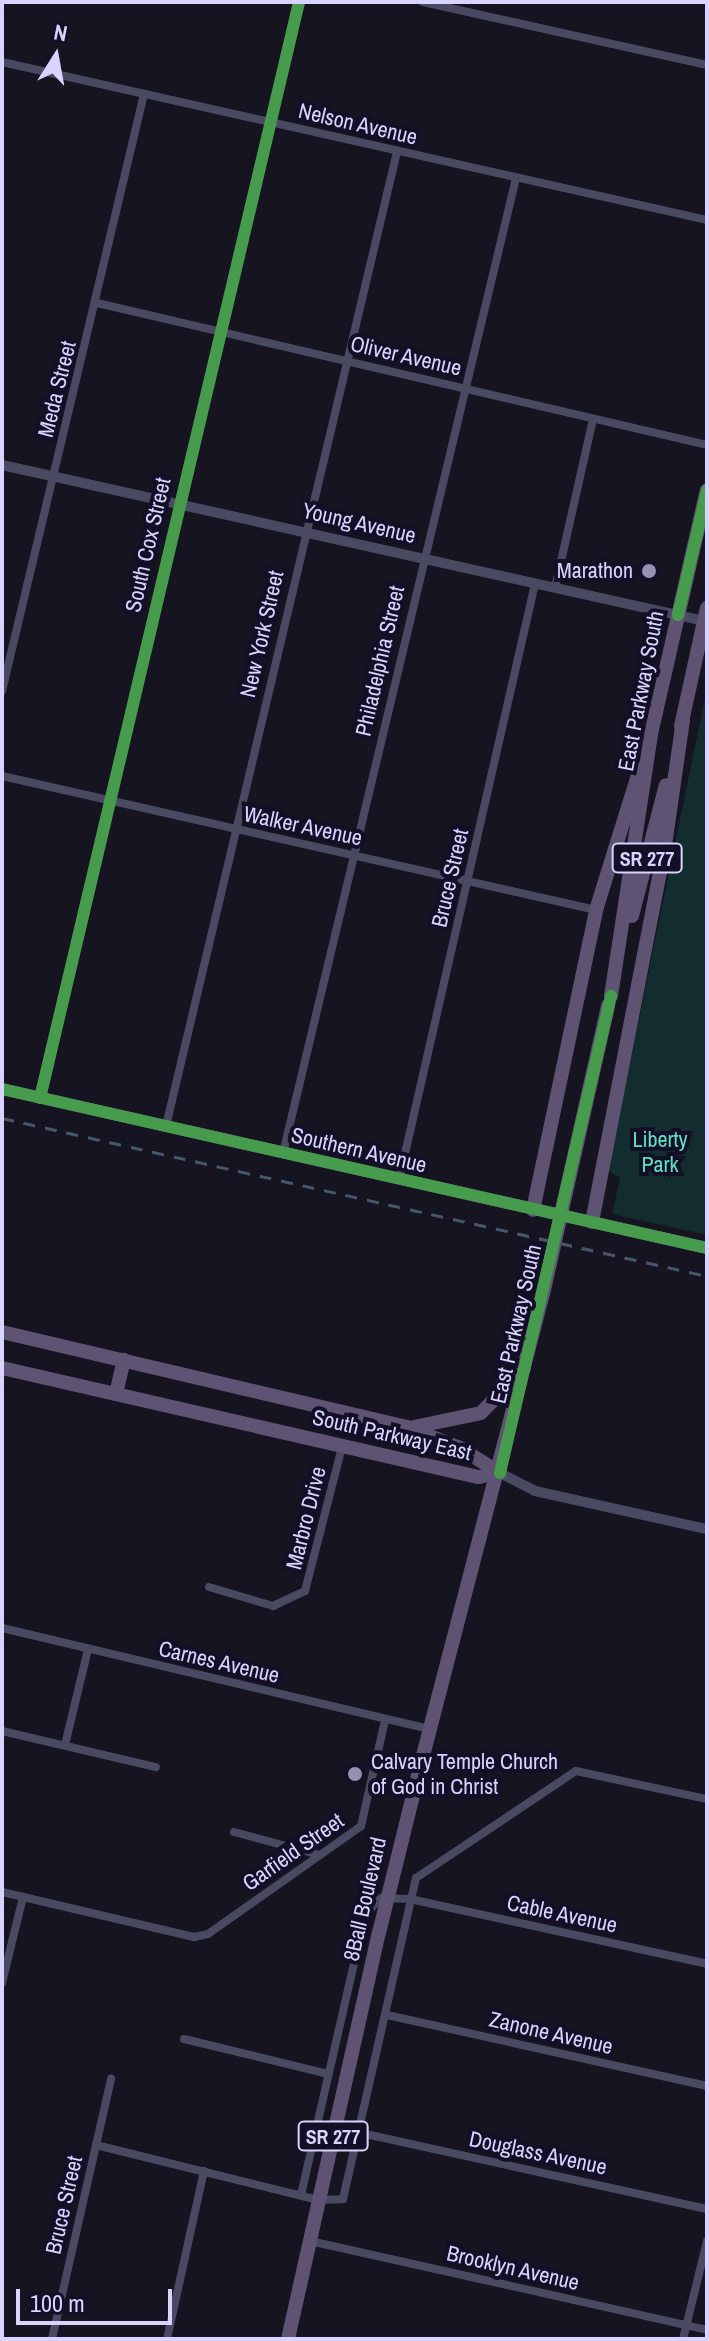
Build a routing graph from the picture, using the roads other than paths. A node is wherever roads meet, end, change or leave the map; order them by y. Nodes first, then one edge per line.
1 (299, 2) edge
2 (423, 2) edge
3 (2, 62) edge
4 (707, 65) edge
5 (144, 94) junction
6 (271, 122) junction
7 (397, 152) junction
8 (516, 178) junction
9 (707, 220) edge
10 (97, 303) junction
11 (221, 332) junction
12 (347, 360) junction
13 (465, 389) junction
14 (593, 419) junction
15 (707, 445) edge
16 (2, 465) edge
17 (54, 477) junction
18 (707, 490) edge
19 (178, 505) junction
20 (304, 531) junction
21 (422, 558) junction
22 (535, 584) junction
23 (555, 588) junction
24 (678, 615) junction
25 (706, 617) edge
26 (2, 691) edge
27 (683, 720) junction
28 (651, 734) junction
29 (2, 776) edge
30 (108, 799) junction
31 (236, 830) junction
32 (353, 855) junction
33 (467, 882) junction
34 (596, 910) junction
35 (609, 1001) junction
36 (2, 1089) edge
37 (40, 1098) junction
38 (166, 1126) junction
39 (283, 1153) junction
40 (399, 1180) junction
41 (533, 1210) junction
42 (592, 1222) junction
43 (707, 1248) edge
44 (2, 1332) edge
45 (124, 1360) junction
46 (529, 1361) junction
47 (2, 1368) edge
48 (116, 1394) junction
49 (407, 1427) junction
50 (342, 1447) junction
51 (500, 1473) junction
52 (707, 1529) edge
53 (209, 1587) dead end
54 (2, 1628) edge
55 (88, 1649) junction
56 (385, 1720) junction
57 (428, 1729) junction
58 (2, 1731) edge
59 (65, 1745) junction
60 (156, 1767) dead end
61 (707, 1799) edge
62 (234, 1832) dead end
63 (320, 1855) junction
64 (2, 1892) edge
65 (23, 1897) junction
66 (410, 1899) junction
67 (707, 1964) edge
68 (2, 1983) edge
69 (387, 2015) junction
70 (184, 2039) dead end
71 (329, 2074) junction
72 (111, 2079) dead end
73 (707, 2086) edge
74 (361, 2133) junction
75 (96, 2145) junction
76 (204, 2171) junction
77 (301, 2195) junction
78 (319, 2200) junction
79 (707, 2209) edge
80 (310, 2241) junction
81 (707, 2241) edge
82 (687, 2326) junction
83 (707, 2330) edge
84 (52, 2339) edge
85 (167, 2339) edge
86 (288, 2339) edge
87 (683, 2339) edge

1 - 6 street, South Cox Street
2 - 4 street
3 - 5 street, Nelson Avenue
5 - 6 street, Nelson Avenue
5 - 10 street, Meda Street
6 - 7 street, Nelson Avenue
6 - 11 street, South Cox Street
7 - 8 street, Nelson Avenue
7 - 12 street, New York Street
8 - 9 street, Nelson Avenue
8 - 13 street, Philadelphia Street
10 - 11 street, Oliver Avenue
10 - 17 street, Meda Street
11 - 12 street, Oliver Avenue
11 - 19 street, South Cox Street
12 - 13 street, Oliver Avenue
12 - 20 street, New York Street
13 - 14 street, Oliver Avenue
13 - 21 street, Philadelphia Street
14 - 15 street, Oliver Avenue
14 - 23 street
16 - 17 street, Young Avenue
17 - 19 street, Young Avenue
17 - 26 street, Meda Street
18 - 24 main road, East Parkway South / SR 277
19 - 20 street, Young Avenue
19 - 30 street, South Cox Street
20 - 21 street, Young Avenue
20 - 31 street, New York Street
21 - 22 street, Young Avenue
21 - 32 street, Philadelphia Street
22 - 23 street, Young Avenue
22 - 33 street, Bruce Street
23 - 24 street, Young Avenue
24 - 25 street, Young Avenue
24 - 28 main road, East Parkway South / SR 277
25 - 27 main road, East Parkway South / SR 277
27 - 35 main road, East Parkway South / SR 277
27 - 42 main road
28 - 34 main road
28 - 35 main road, East Parkway South / SR 277
29 - 30 street, Walker Avenue
30 - 31 street, Walker Avenue
30 - 37 street, South Cox Street
31 - 32 street, Walker Avenue
31 - 38 street, New York Street
32 - 33 street, Walker Avenue
32 - 39 street, Philadelphia Street
33 - 34 street, Walker Avenue
33 - 40 street, Bruce Street
34 - 41 main road
35 - 46 main road, East Parkway South / SR 277, bridge
36 - 37 main road, Southern Avenue
37 - 38 main road, Southern Avenue
38 - 39 main road, Southern Avenue
39 - 40 main road, Southern Avenue
40 - 41 main road, Southern Avenue
41 - 42 main road, Southern Avenue
42 - 43 main road, Southern Avenue
44 - 45 main road, South Parkway East
45 - 48 main road
45 - 49 main road, South Parkway East
46 - 49 main road
46 - 51 main road, East Parkway South / SR 277
47 - 48 main road, South Parkway East
48 - 50 main road, South Parkway East
49 - 51 main road, South Parkway East
50 - 51 main road, South Parkway East
50 - 53 street, Marbro Drive
51 - 52 street
51 - 57 main road, 8Ball Boulevard / SR 277
54 - 55 street, Carnes Avenue
55 - 56 street, Carnes Avenue
55 - 59 street
56 - 57 street, Carnes Avenue
56 - 63 street, Garfield Street
57 - 78 main road, 8Ball Boulevard / SR 277, bridge
58 - 59 street
59 - 60 street
61 - 66 street
62 - 63 street
63 - 65 street, Garfield Street
64 - 65 street
65 - 68 street
66 - 67 street, Cable Avenue
66 - 69 street
66 - 71 street
69 - 73 street, Zanone Avenue
69 - 74 street
70 - 71 street
71 - 77 street
72 - 75 street, Bruce Street
74 - 78 street
74 - 79 street, Douglass Avenue
75 - 76 street
75 - 84 street, Bruce Street
76 - 77 street
76 - 85 street
77 - 78 street
78 - 80 main road, 8Ball Boulevard / SR 277
80 - 82 street, Brooklyn Avenue
80 - 86 main road, 8Ball Boulevard / SR 277
81 - 82 street
82 - 83 street, Brooklyn Avenue
82 - 87 street

